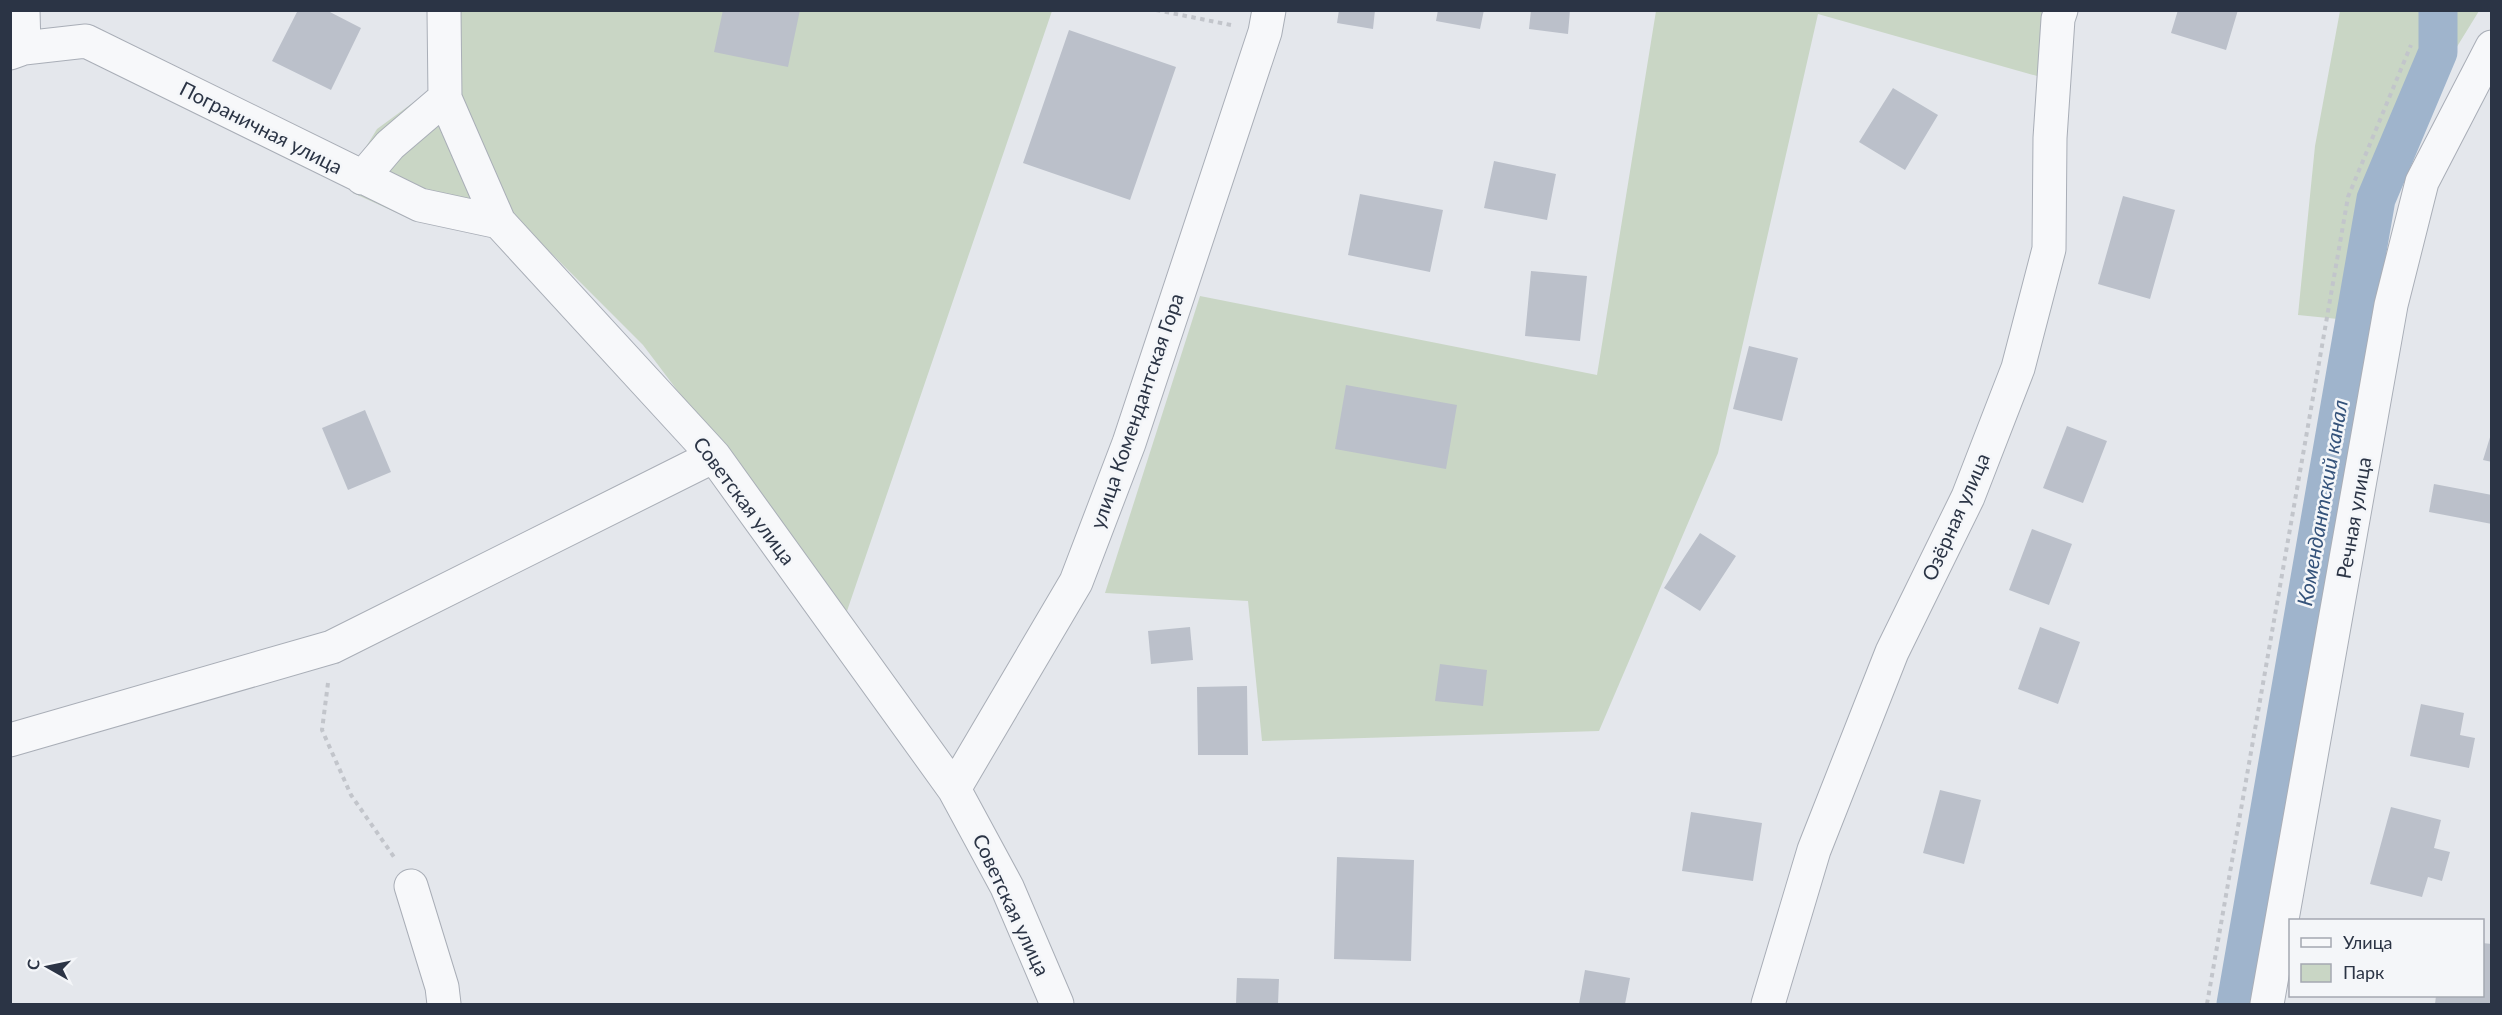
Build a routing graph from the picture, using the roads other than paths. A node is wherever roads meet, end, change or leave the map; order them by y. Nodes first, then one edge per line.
1 (23, 10) edge
2 (444, 10) edge
3 (2061, 10) edge
4 (1267, 21) edge
5 (2492, 47) edge
6 (17, 50) edge
7 (445, 98) junction
8 (362, 178) junction
9 (499, 222) junction
10 (714, 456) junction
11 (10, 740) edge
12 (954, 789) junction
13 (411, 886) road end
14 (444, 1005) edge
15 (1057, 1005) edge
16 (1768, 1005) edge
17 (2266, 1005) edge

1 - 6 street, Пограничная улица
2 - 7 street, Советская улица
3 - 16 street, Озёрная улица
4 - 12 street, улица Комендантская Гора
5 - 17 street, Речная улица
6 - 8 street, Пограничная улица
7 - 8 street
7 - 9 street, Советская улица
8 - 9 street, Пограничная улица
9 - 10 street, Советская улица
10 - 11 street
10 - 12 street, Советская улица
12 - 15 street, Советская улица
13 - 14 street

